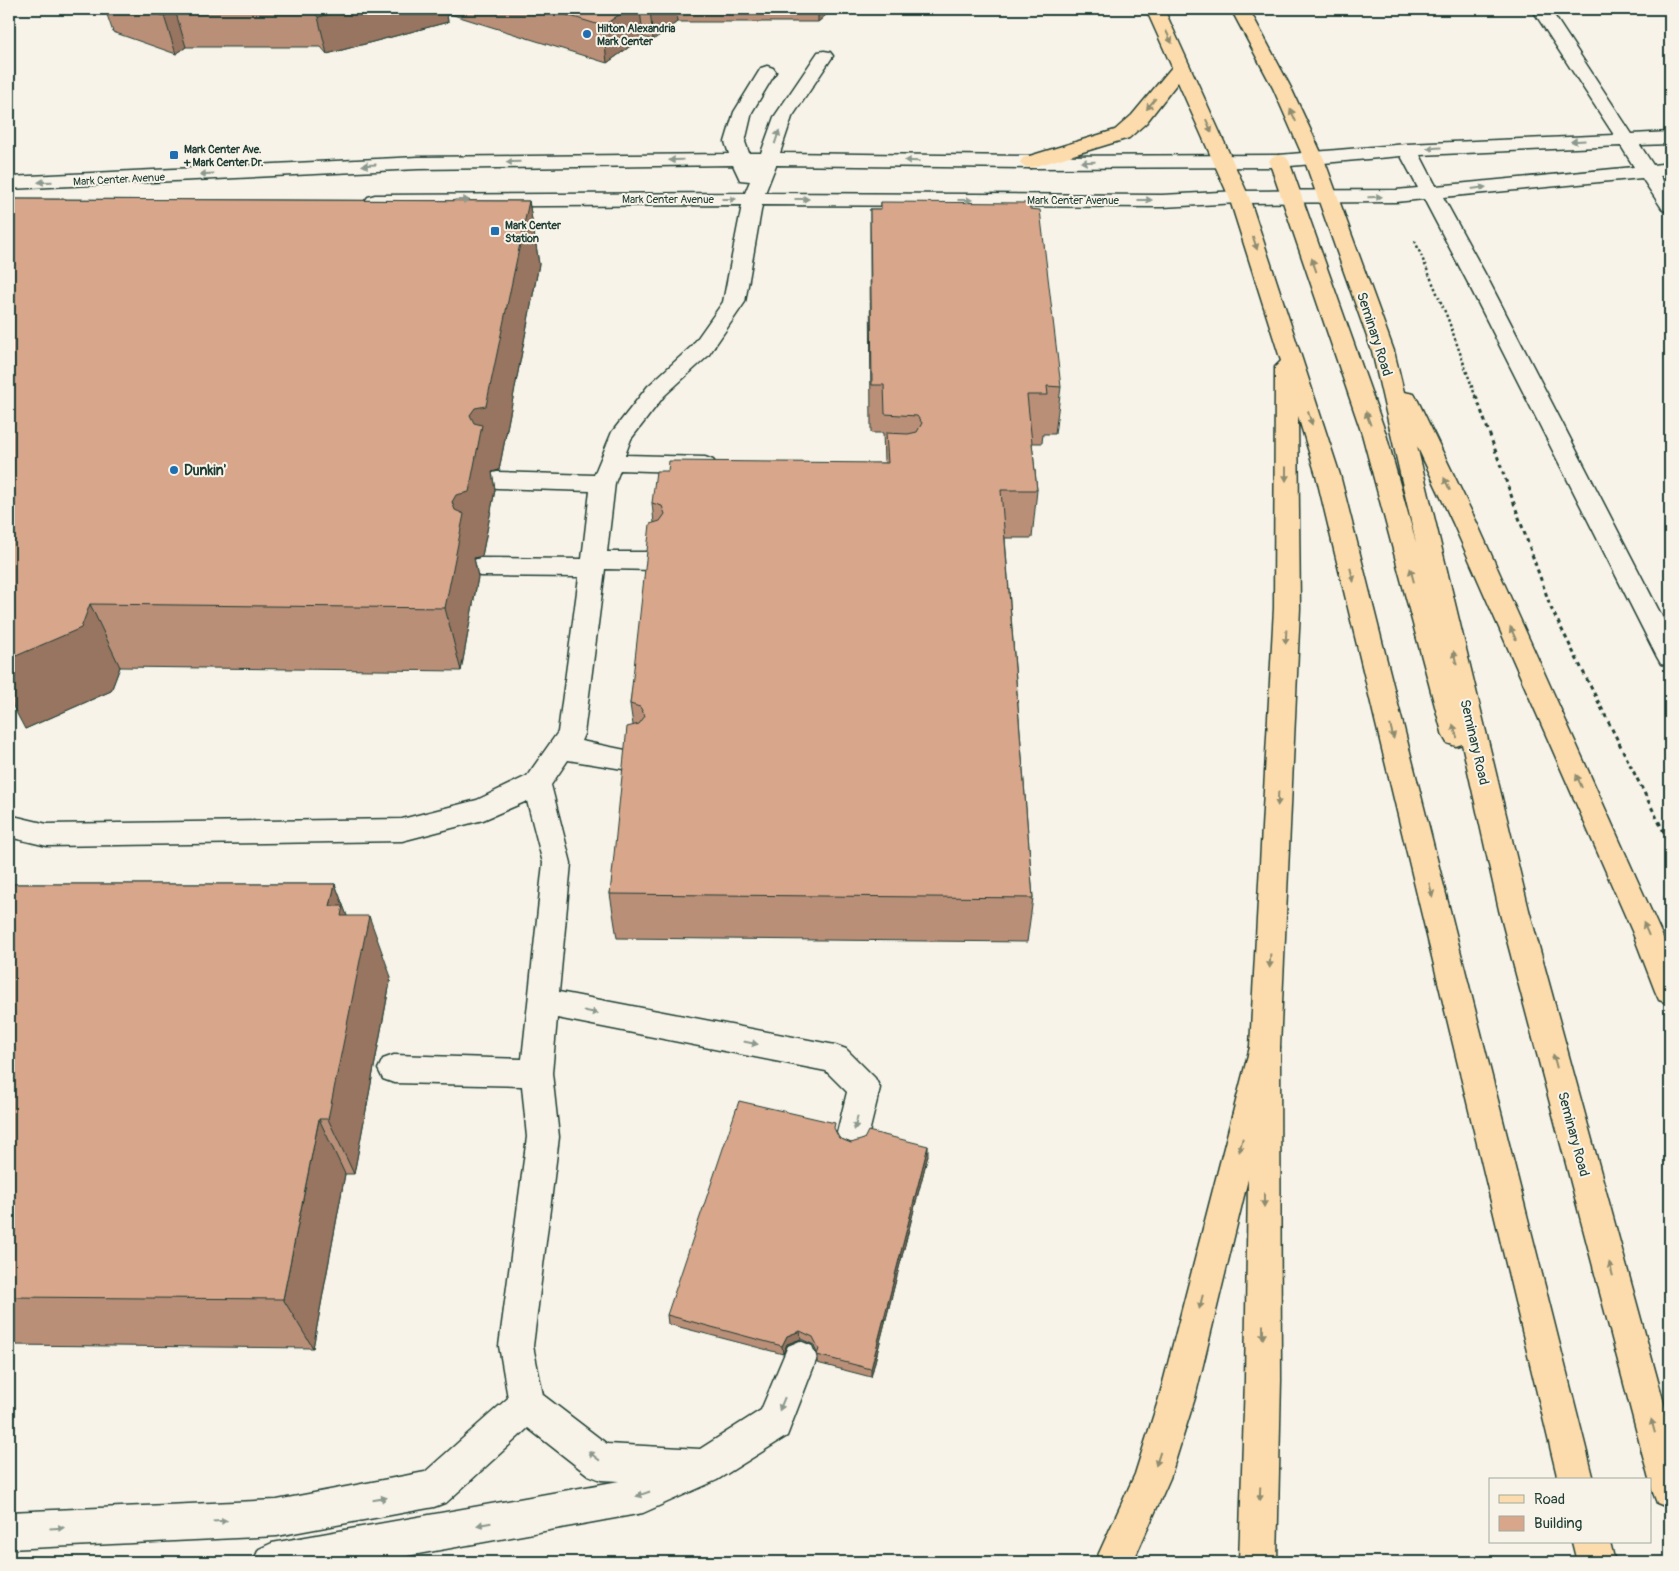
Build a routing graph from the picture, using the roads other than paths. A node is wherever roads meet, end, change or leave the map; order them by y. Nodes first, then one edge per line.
1 (1155, 9) edge
2 (1240, 9) edge
3 (1541, 9) edge
4 (824, 56) dead end
5 (1182, 66) junction
6 (767, 72) dead end
7 (1627, 138) junction
8 (1670, 138) edge
9 (1408, 150) junction
10 (742, 159) junction
11 (768, 159) junction
12 (1314, 159) junction
13 (1225, 161) junction
14 (1279, 161) junction
15 (1030, 162) junction
16 (418, 163) junction
17 (1670, 169) edge
18 (1646, 170) junction
19 (9, 183) edge
20 (1431, 194) junction
21 (1240, 197) junction
22 (1291, 197) junction
23 (1327, 197) junction
24 (754, 199) junction
25 (413, 200) junction
26 (354, 202) edge
27 (1670, 206) edge
28 (1286, 338) junction
29 (1383, 351) junction
30 (729, 466) edge
31 (606, 473) junction
32 (497, 480) dead end
33 (656, 561) edge
34 (594, 564) junction
35 (480, 567) dead end
36 (1670, 657) edge
37 (562, 748) junction
38 (635, 761) edge
39 (538, 784) junction
40 (9, 826) edge
41 (1514, 910) junction
42 (1670, 991) edge
43 (543, 1002) junction
44 (1265, 1046) junction
45 (394, 1069) dead end
46 (536, 1072) junction
47 (852, 1137) dead end
48 (800, 1358) dead end
49 (527, 1405) junction
50 (704, 1467) junction
51 (1576, 1478) edge
52 (1670, 1490) edge
53 (9, 1530) edge
54 (1592, 1544) edge
55 (272, 1562) edge
56 (1114, 1562) edge
57 (1258, 1562) edge
58 (1596, 1562) edge

1 -> 5 main road
12 -> 2 main road, Seminary Road
3 - 7 street
11 -> 4 street
5 -> 13 main road
5 -> 15 main road
6 - 10 street
7 - 8 street, Mark Center Avenue
7 -> 9 street, Mark Center Avenue
7 - 18 street
9 - 12 street, Mark Center Avenue
9 - 20 street
10 - 11 street, Mark Center Avenue
10 -> 16 street, Mark Center Avenue
10 - 24 street
15 -> 11 street, Mark Center Avenue
11 - 24 street
12 - 14 street, Mark Center Avenue
12 - 23 main road, Seminary Road
13 - 14 street, Mark Center Avenue
13 -> 15 street, Mark Center Avenue
13 - 21 main road
14 - 22 main road
16 -> 19 street, Mark Center Avenue
16 - 25 street
17 - 18 street, Mark Center Avenue
20 -> 18 street, Mark Center Avenue
18 - 27 street
23 -> 20 street, Mark Center Avenue
20 - 36 street
21 - 22 street, Mark Center Avenue
24 -> 21 street, Mark Center Avenue
21 -> 28 main road
22 - 23 street, Mark Center Avenue
41 -> 22 main road
23 - 29 main road, Seminary Road
25 -> 24 street, Mark Center Avenue
24 - 31 street
25 - 26 street, Mark Center Avenue
28 -> 44 main road
28 -> 51 main road
41 -> 29 main road, Seminary Road
42 -> 29 main road
30 - 31 street
31 - 32 street
31 - 34 street
33 - 34 street
34 - 35 street
34 - 37 street
37 - 38 street
37 - 39 street
39 - 40 street
39 - 43 street
52 -> 41 main road, Seminary Road
43 - 46 street
43 -> 47 street
44 -> 56 main road
44 -> 57 main road
45 - 46 street
46 - 49 street
48 -> 50 street
50 -> 49 street
53 -> 49 street
50 -> 55 street
54 - 58 main road

